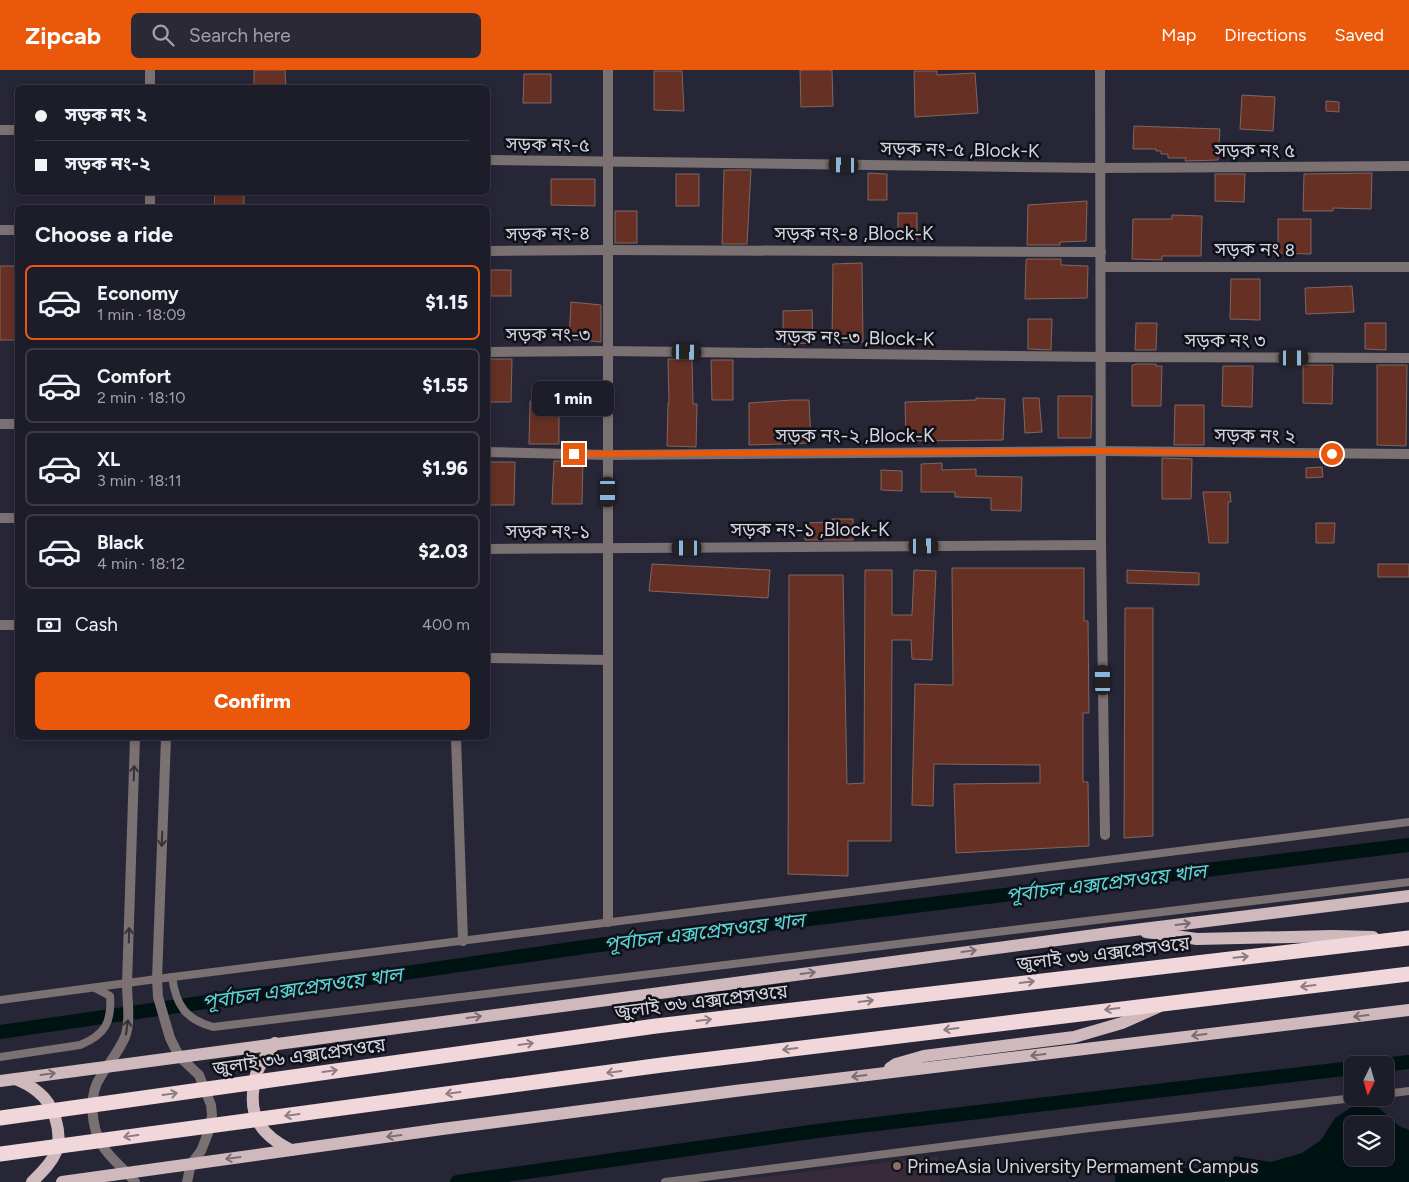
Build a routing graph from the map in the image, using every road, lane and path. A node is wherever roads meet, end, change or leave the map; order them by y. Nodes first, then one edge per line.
1 (150, 70) edge
2 (608, 70) edge
3 (1100, 70) edge
4 (150, 85) edge
5 (0, 130) edge
6 (15, 130) edge
7 (490, 160) edge
8 (608, 162) junction
9 (1409, 166) edge
10 (1101, 168) junction
11 (0, 230) edge
12 (15, 230) edge
13 (608, 250) junction
14 (490, 251) edge
15 (1101, 252) junction
16 (1101, 267) junction
17 (1409, 267) edge
18 (608, 351) junction
19 (490, 352) edge
20 (1101, 357) junction
21 (1409, 358) edge
22 (0, 424) edge
23 (15, 424) edge
24 (1101, 451) junction
25 (490, 452) edge
26 (1409, 454) edge
27 (608, 455) junction
28 (0, 518) edge
29 (15, 518) edge
30 (1101, 545) junction
31 (490, 548) edge
32 (608, 548) junction
33 (0, 624) edge
34 (15, 625) edge
35 (490, 658) edge
36 (608, 660) junction
37 (136, 740) edge
38 (166, 740) edge
39 (456, 740) edge
40 (1409, 822) edge
41 (1106, 835) dead end
42 (1409, 882) edge
43 (1409, 896) edge
44 (608, 922) junction
45 (1134, 930) junction
46 (1408, 938) edge
47 (463, 941) junction
48 (1409, 974) edge
49 (172, 977) junction
50 (157, 978) junction
51 (127, 984) junction
52 (95, 988) junction
53 (0, 1000) edge
54 (1170, 1002) junction
55 (1409, 1010) edge
56 (275, 1043) junction
57 (179, 1056) junction
58 (0, 1058) edge
59 (109, 1066) junction
60 (882, 1073) junction
61 (15, 1078) junction
62 (0, 1081) edge
63 (1409, 1091) edge
64 (1394, 1093) edge
65 (1344, 1099) edge
66 (0, 1118) edge
67 (291, 1150) junction
68 (0, 1154) edge
69 (191, 1164) junction
70 (131, 1177) edge
71 (32, 1182) edge
72 (62, 1182) edge
73 (187, 1182) edge
74 (665, 1182) edge

1 - 4 street
2 - 8 street
3 - 10 street
5 - 6 street
7 - 8 street, সড়ক নং-৫
8 - 10 street, সড়ক নং-৫ ,Block-K
8 - 13 street
9 - 10 street, সড়ক নং ৫
10 - 15 street
11 - 12 street
13 - 14 street, সড়ক নং-৪
13 - 15 street, সড়ক নং-৪ ,Block-K
13 - 18 street
15 - 16 street
16 - 17 street, সড়ক নং ৪
16 - 20 street
18 - 19 street, সড়ক নং-৩
18 - 20 street, সড়ক নং-৩ ,Block-K
18 - 27 street
20 - 21 street, সড়ক নং ৩
20 - 24 street
22 - 23 street
24 - 26 street, সড়ক নং ২
24 - 27 street, সড়ক নং-২ ,Block-K
24 - 30 street
25 - 27 street, সড়ক নং-২ ,Block-K
27 - 32 street
28 - 29 street
30 - 32 street, সড়ক নং-১ ,Block-K
30 - 41 street
31 - 32 street, সড়ক নং-১
32 - 36 street
33 - 34 street
35 - 36 street
36 - 44 street
51 -> 37 street
38 -> 50 street
39 - 47 street
40 - 44 street
42 - 49 street
45 -> 43 main road
44 - 47 street
45 - 46 main road
56 -> 45 main road
66 -> 46 highway, জুলাই ৩৬ এক্সপ্রেসওয়ে
47 - 49 street
48 -> 54 highway
49 - 50 street
50 - 51 street
50 - 57 street
51 - 52 street
59 -> 51 street
52 - 53 street
52 - 58 street
54 - 60 main road
54 -> 68 highway
55 -> 60 main road
56 - 57 main road
56 - 67 main road
57 - 59 main road
57 - 69 street
61 -> 59 main road
59 - 70 street
60 -> 67 main road
61 - 62 main road
61 - 71 main road
63 - 64 street
65 - 74 street
67 -> 69 main road
69 - 70 main road
69 - 73 street
70 - 72 main road

